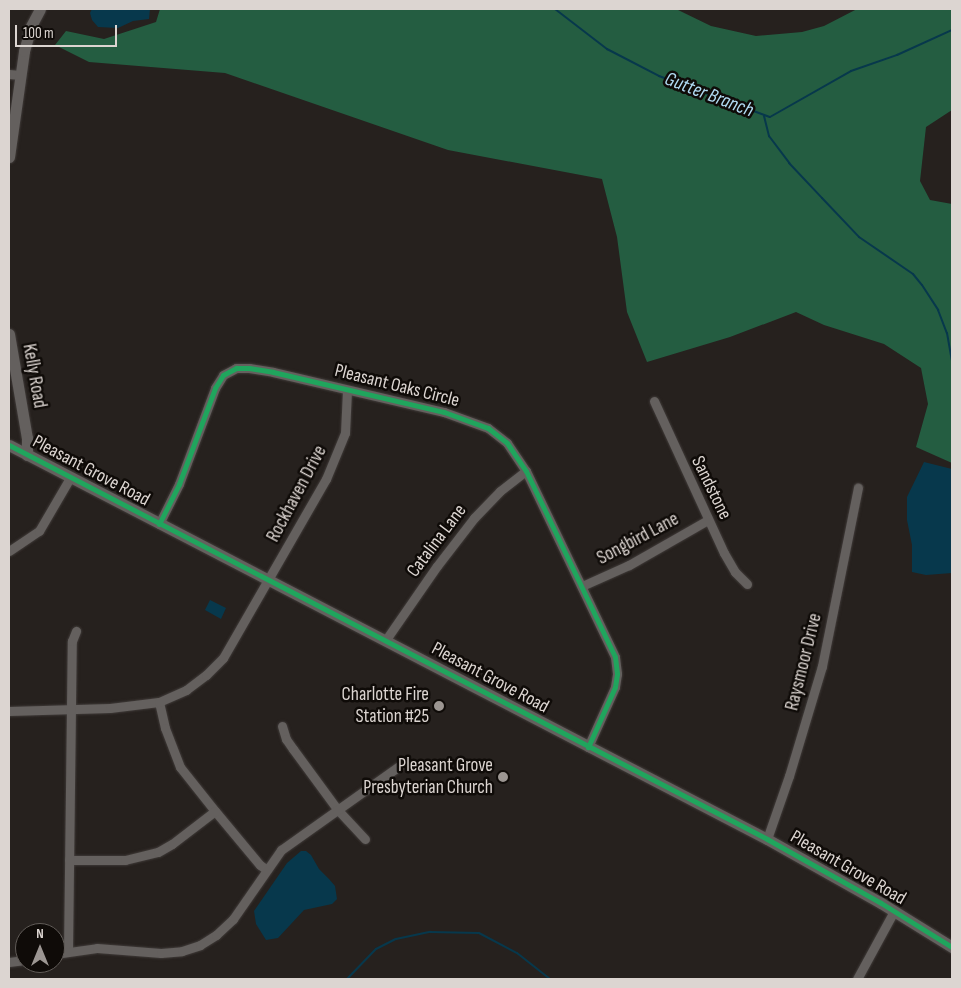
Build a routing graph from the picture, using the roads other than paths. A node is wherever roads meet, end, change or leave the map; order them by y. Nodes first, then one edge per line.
1 (40, 9) edge
2 (14, 74) edge
3 (9, 157) edge
4 (9, 334) edge
5 (347, 390) junction
6 (654, 401) dead end
7 (9, 445) edge
8 (27, 454) junction
9 (526, 471) junction
10 (70, 478) junction
11 (858, 488) dead end
12 (708, 520) junction
13 (158, 524) junction
14 (9, 551) edge
15 (267, 580) junction
16 (747, 584) dead end
17 (582, 586) junction
18 (76, 631) dead end
19 (385, 641) junction
20 (159, 702) junction
21 (71, 709) junction
22 (9, 711) edge
23 (282, 726) dead end
24 (588, 747) junction
25 (399, 766) dead end
26 (337, 809) junction
27 (214, 811) junction
28 (365, 839) dead end
29 (767, 839) junction
30 (69, 860) junction
31 (266, 869) junction
32 (894, 911) junction
33 (952, 947) edge
34 (65, 952) edge
35 (68, 952) junction
36 (858, 979) edge

1 - 2 street
2 - 3 street
4 - 8 street, Kelly Road
5 - 9 street, Pleasant Oaks Circle
5 - 13 street, Pleasant Oaks Circle
5 - 15 street, Rockhaven Drive
6 - 12 street, Sandstone
7 - 8 street, Pleasant Grove Road
8 - 10 street, Pleasant Grove Road
9 - 17 street, Pleasant Oaks Circle
9 - 19 street, Catalina Lane
10 - 13 street, Pleasant Grove Road
10 - 14 street
11 - 29 street, Raysmoor Drive
12 - 16 street, Sandstone
12 - 17 street, Songbird Lane
13 - 15 street, Pleasant Grove Road
15 - 19 street, Pleasant Grove Road
15 - 20 street, Rockhaven Drive
17 - 24 street, Pleasant Oaks Circle
18 - 21 street
19 - 24 street, Pleasant Grove Road
20 - 21 street, Rockhaven Drive
20 - 27 street
21 - 22 street, Rockhaven Drive
21 - 30 street
23 - 26 street
24 - 29 street, Pleasant Grove Road
25 - 26 street
26 - 28 street
26 - 31 street
27 - 30 street
27 - 31 street
29 - 32 street, Pleasant Grove Road
30 - 35 street
31 - 35 street
32 - 33 street, Pleasant Grove Road
32 - 36 street
34 - 35 street

